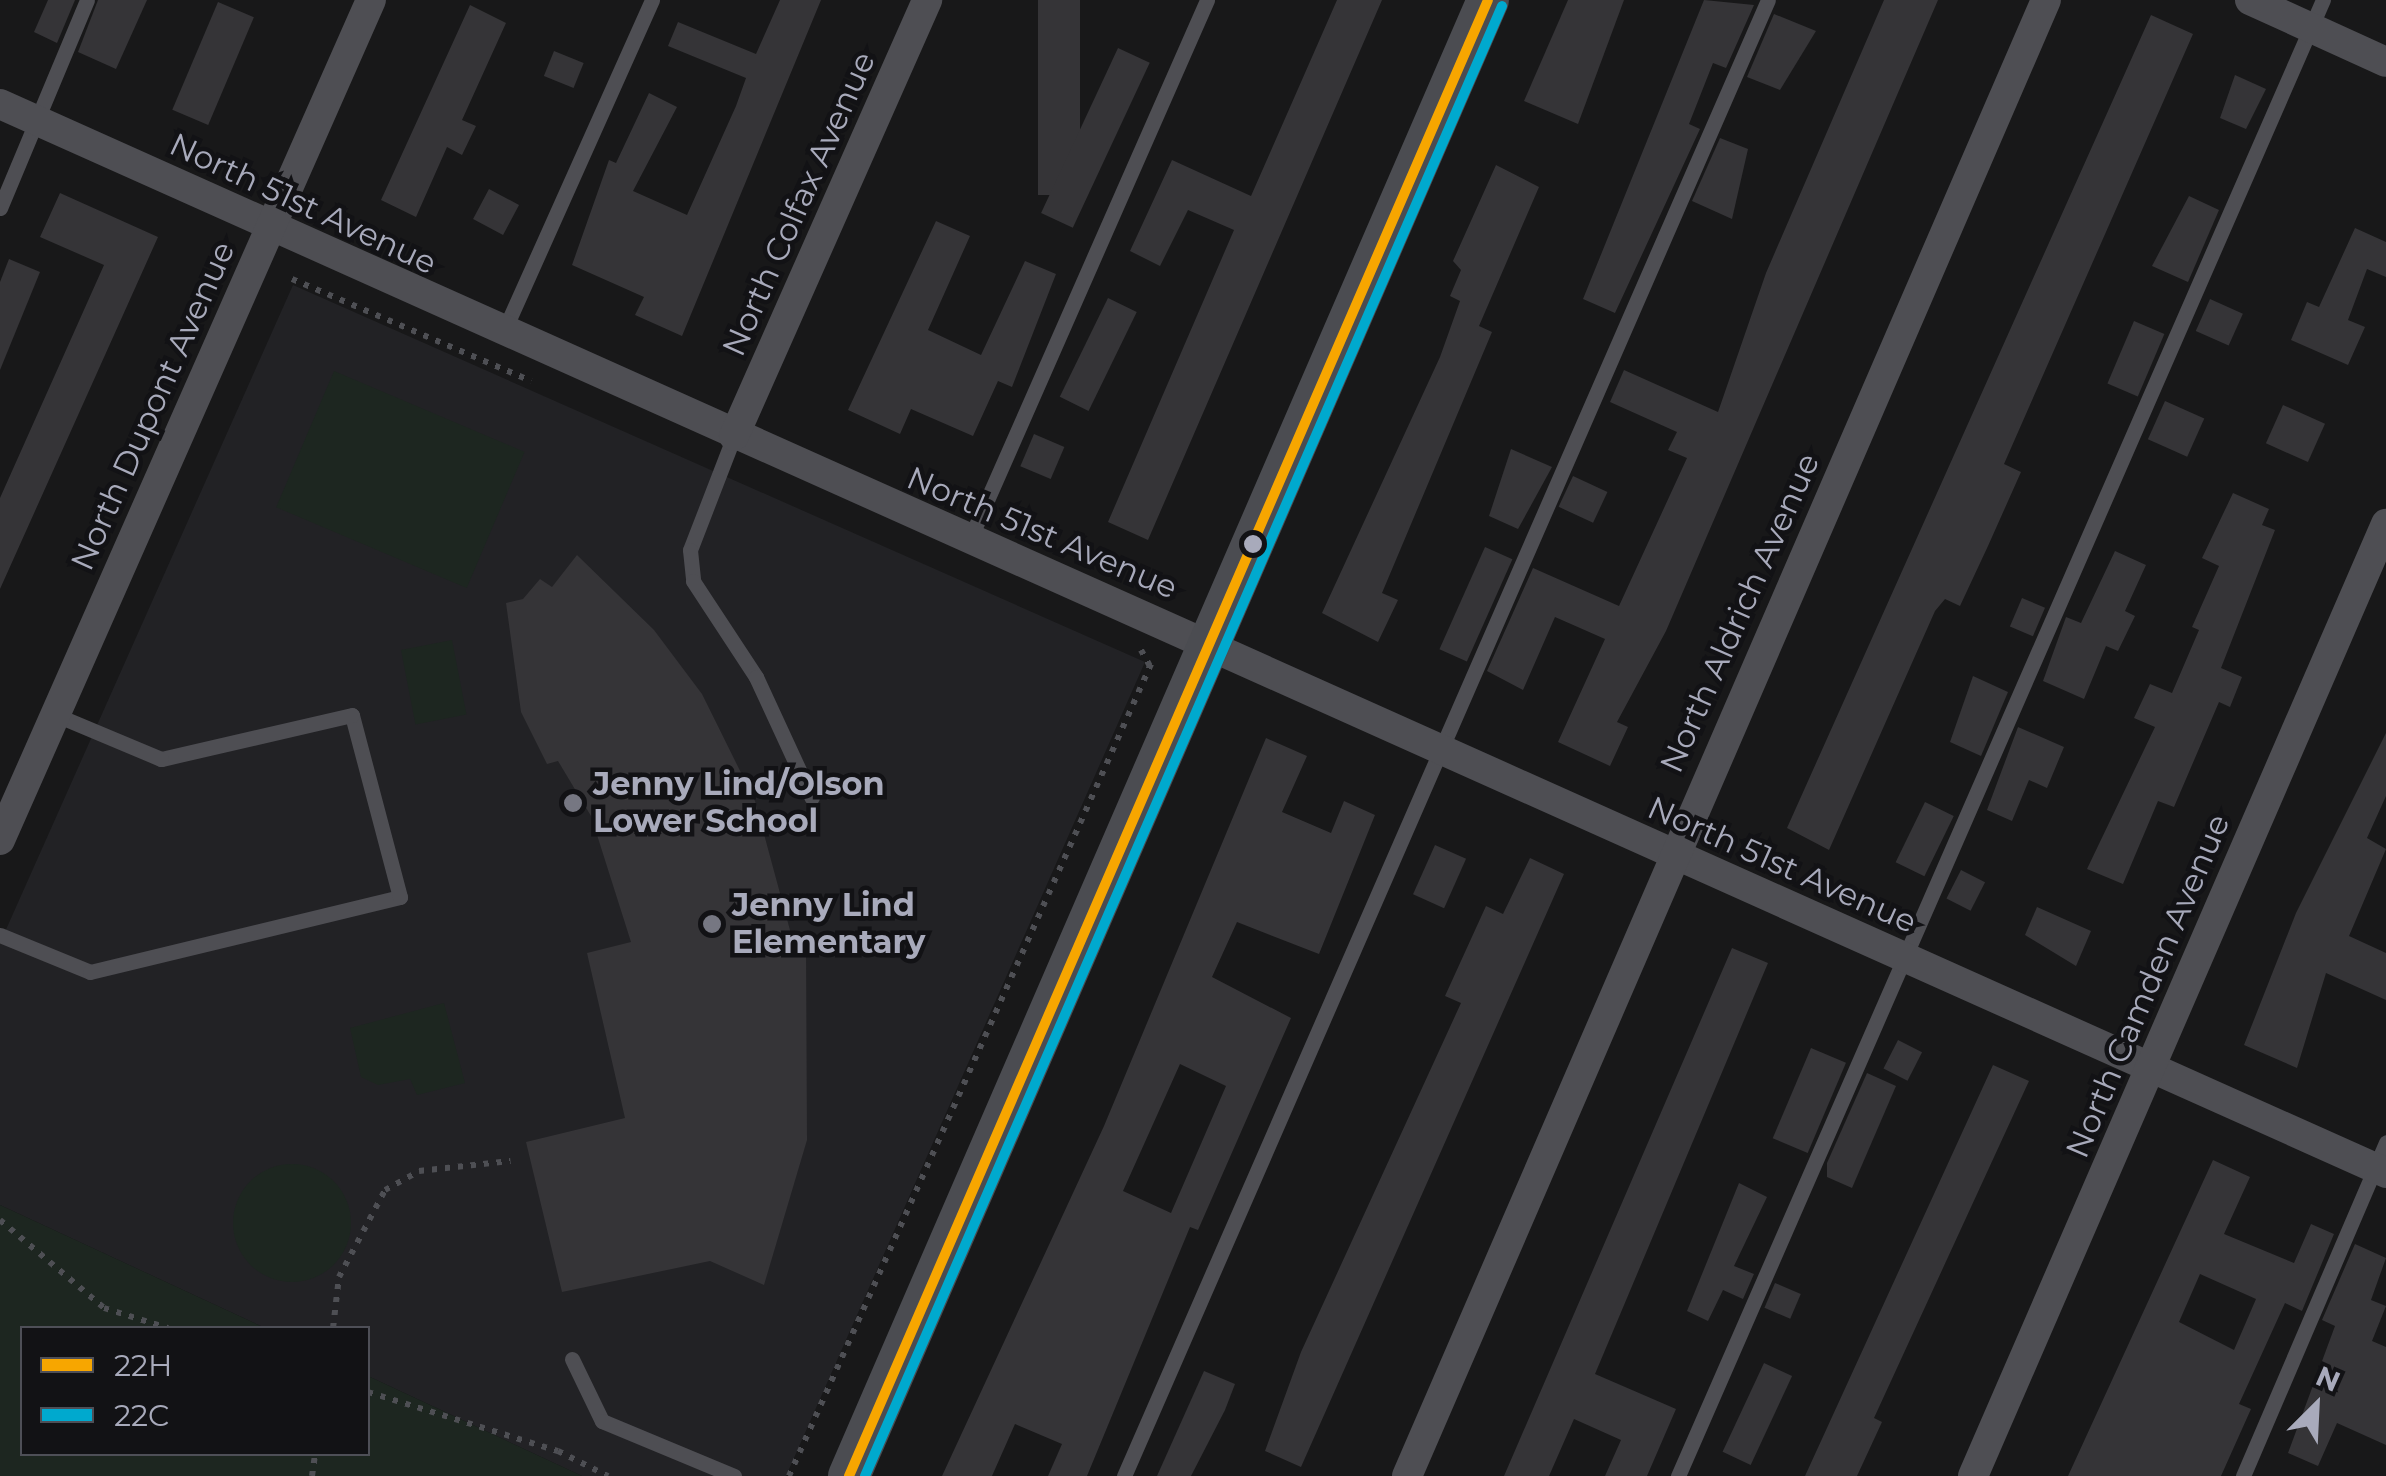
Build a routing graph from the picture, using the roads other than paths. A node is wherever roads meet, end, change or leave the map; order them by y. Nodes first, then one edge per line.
1 (87, 0) edge
2 (371, 0) edge
3 (652, 0) edge
4 (928, 0) edge
5 (1207, 0) edge
6 (1488, 0) edge
7 (1768, 0) edge
8 (2046, 0) edge
9 (2250, 0) edge
10 (2316, 14) edge
11 (2386, 62) edge
12 (0, 104) edge
13 (34, 119) junction
14 (0, 208) edge
15 (270, 228) junction
16 (502, 333) junction
17 (734, 436) junction
18 (2386, 524) edge
19 (969, 540) junction
20 (1207, 643) junction
21 (54, 714) junction
22 (1438, 750) junction
23 (812, 798) dead end
24 (0, 840) edge
25 (1672, 854) junction
26 (0, 935) edge
27 (1903, 958) junction
28 (2151, 1069) junction
29 (2382, 1161) edge
30 (572, 1359) dead end
31 (734, 1476) edge
32 (849, 1476) edge
33 (1124, 1476) edge
34 (1407, 1476) edge
35 (1678, 1476) edge
36 (1972, 1476) edge
37 (2243, 1476) edge

1 - 13 lane
2 - 15 street, North Dupont Avenue
3 - 16 lane
4 - 17 street, North Colfax Avenue
5 - 19 lane
6 - 20 street
7 - 22 lane
8 - 25 street, North Aldrich Avenue
9 - 10 street
10 - 11 street
10 - 27 lane
12 - 13 street, North 51st Avenue
13 - 14 lane
13 - 15 street, North 51st Avenue
15 - 16 street, North 51st Avenue
15 - 21 street, North Dupont Avenue
16 - 17 street, North 51st Avenue
17 - 19 street, North 51st Avenue
17 - 23 lane
18 - 28 street, North Camden Avenue
19 - 20 street, North 51st Avenue
20 - 22 street, North 51st Avenue
20 - 32 street
21 - 24 street, North Dupont Avenue
21 - 26 lane
22 - 25 street, North 51st Avenue
22 - 33 lane
25 - 27 street, North 51st Avenue
25 - 34 street, North Aldrich Avenue
27 - 28 street, North 51st Avenue
27 - 35 lane
28 - 29 street, North 51st Avenue
28 - 36 street, North Camden Avenue
29 - 37 lane
30 - 31 lane

